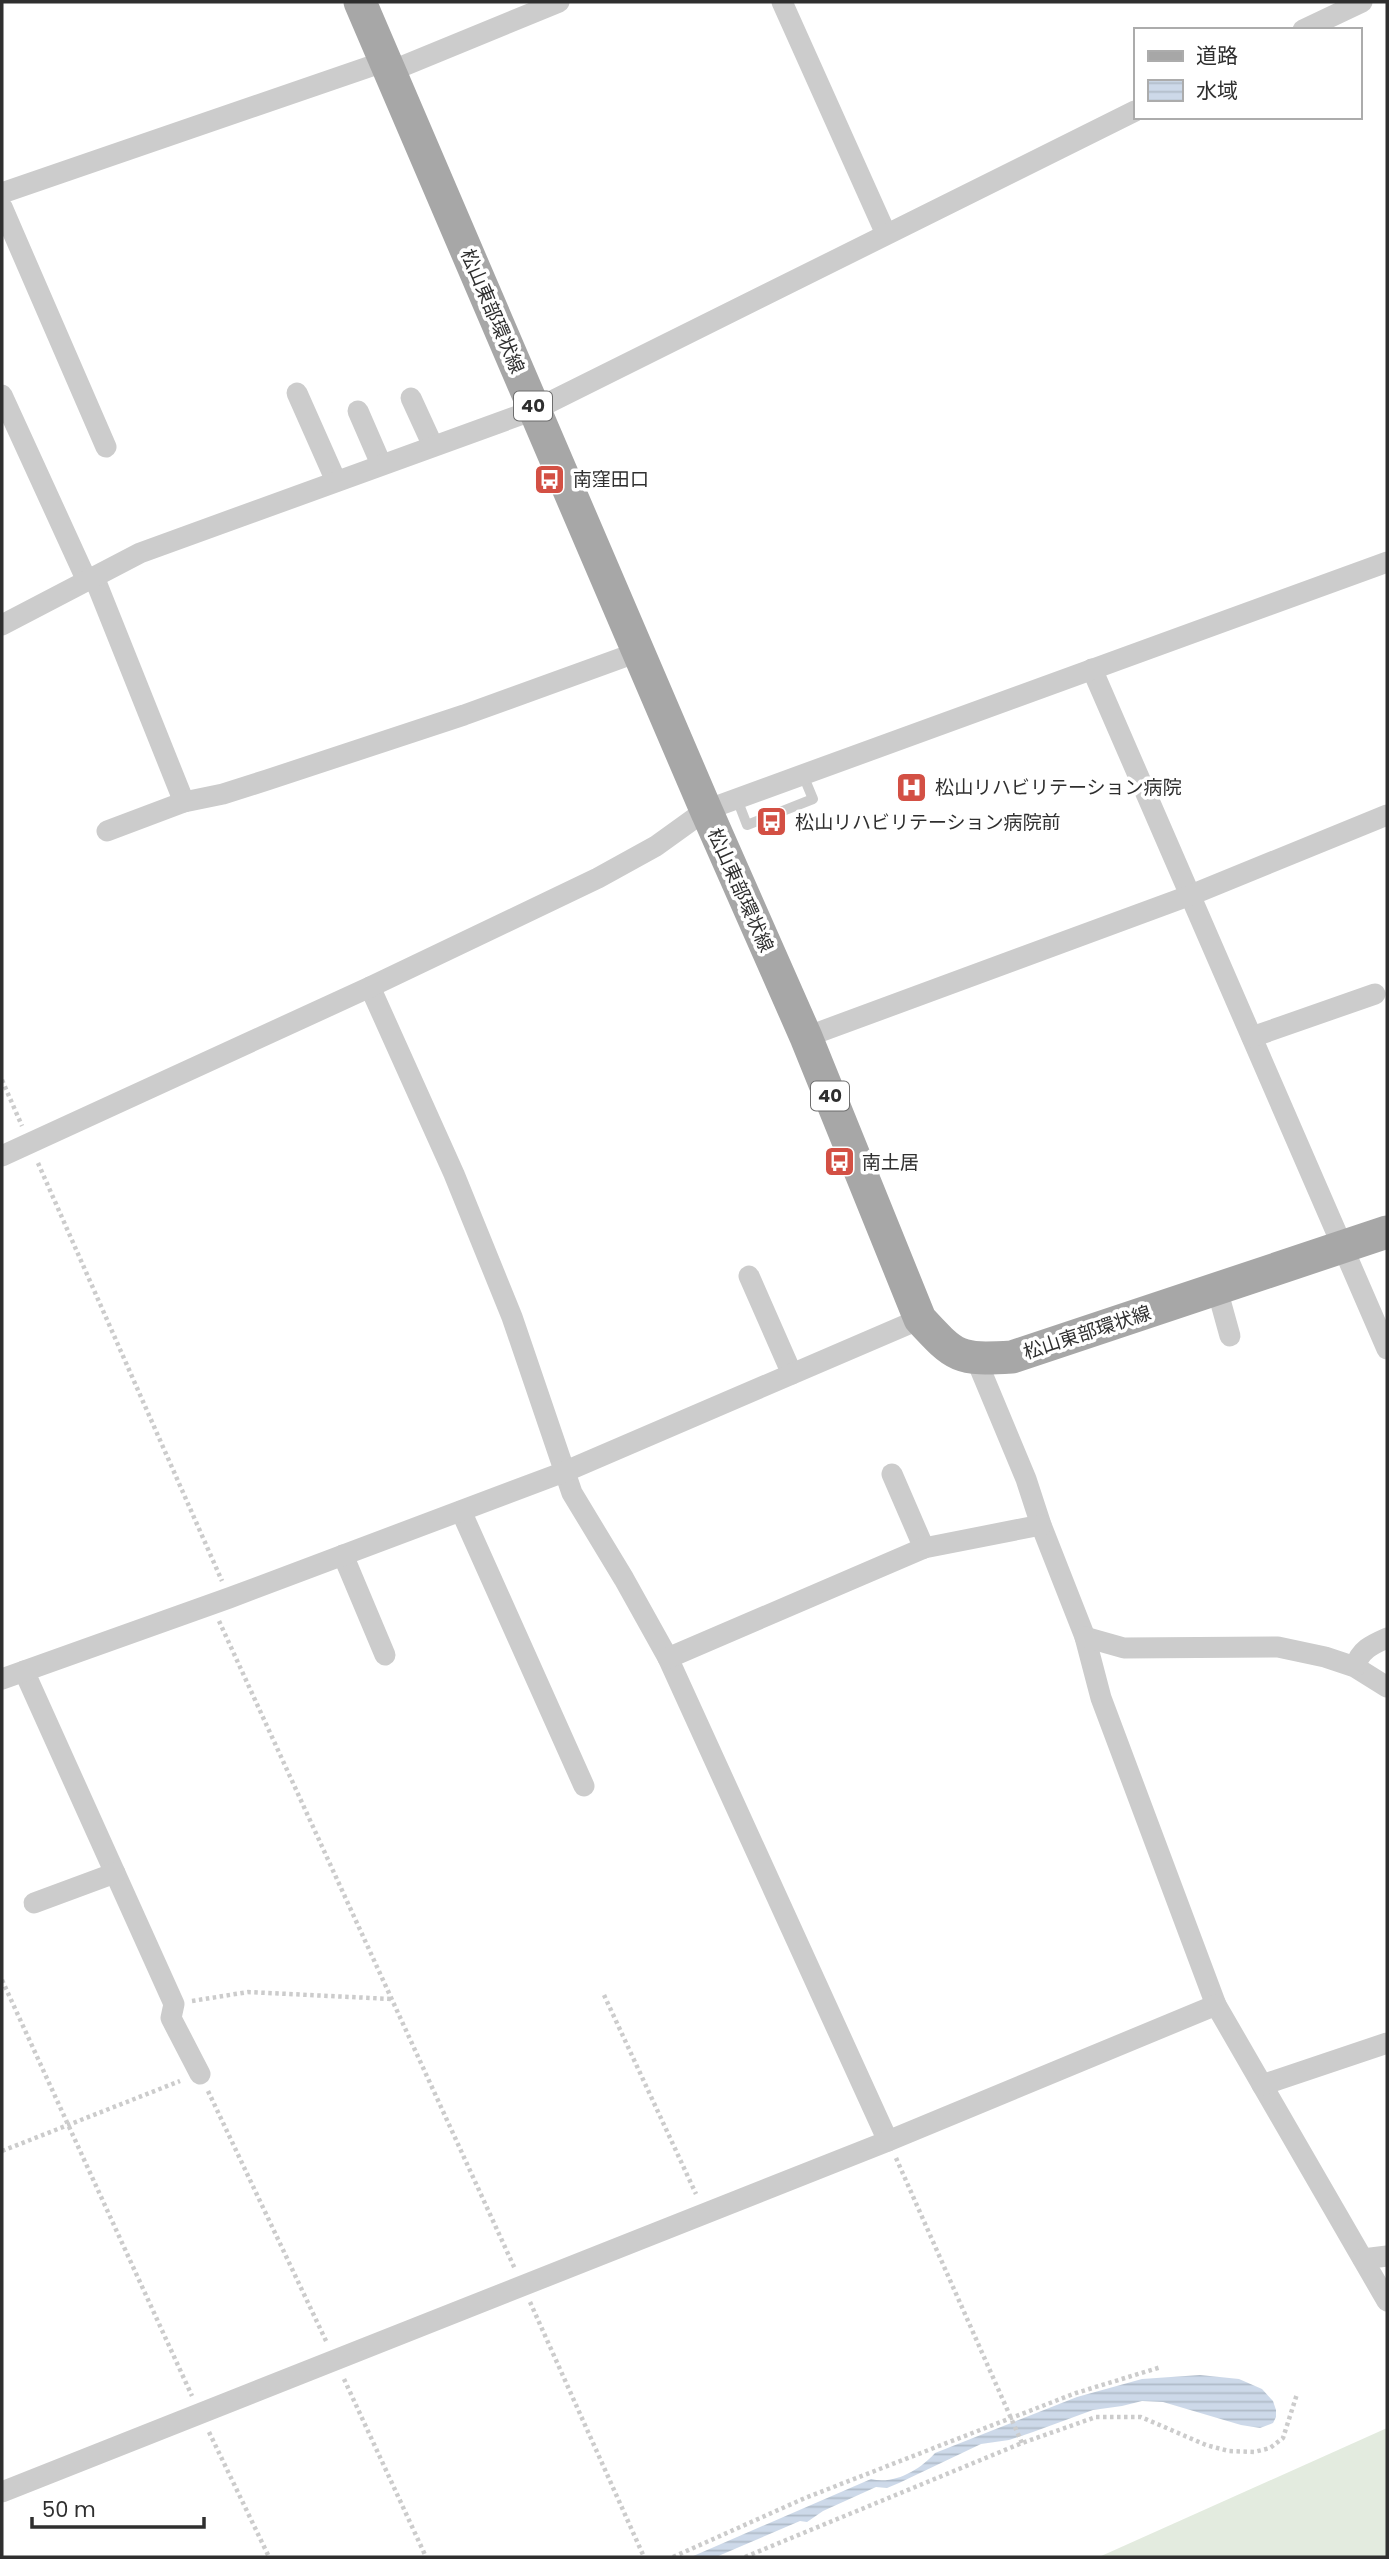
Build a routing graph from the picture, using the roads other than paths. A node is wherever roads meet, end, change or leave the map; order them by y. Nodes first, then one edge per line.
1 (360, 2) edge
2 (559, 2) edge
3 (782, 2) edge
4 (1362, 2) edge
5 (528, 7) edge
6 (1307, 28) edge
7 (389, 66) junction
8 (1134, 111) edge
9 (2, 195) edge
10 (886, 234) junction
11 (297, 393) dead end
12 (2, 395) edge
13 (411, 398) dead end
14 (534, 410) junction
15 (358, 411) dead end
16 (433, 446) junction
17 (106, 447) dead end
18 (381, 464) junction
19 (336, 481) junction
20 (1387, 562) edge
21 (90, 579) junction
22 (2, 625) edge
23 (638, 652) junction
24 (1092, 669) junction
25 (184, 802) junction
26 (706, 810) junction
27 (1387, 816) edge
28 (107, 831) dead end
29 (1191, 895) junction
30 (370, 987) junction
31 (1375, 994) dead end
32 (806, 1037) junction
33 (1252, 1037) junction
34 (2, 1156) edge
35 (1387, 1232) edge
36 (1343, 1247) junction
37 (749, 1276) dead end
38 (1217, 1289) junction
39 (920, 1319) junction
40 (1230, 1336) dead end
41 (1387, 1349) edge
42 (976, 1359) junction
43 (792, 1374) junction
44 (564, 1472) junction
45 (892, 1474) dead end
46 (461, 1511) junction
47 (1041, 1525) junction
48 (925, 1548) junction
49 (343, 1555) junction
50 (1085, 1637) junction
51 (1387, 1638) edge
52 (385, 1655) dead end
53 (668, 1658) junction
54 (1355, 1667) junction
55 (24, 1671) junction
56 (2, 1679) edge
57 (1387, 1687) edge
58 (583, 1786) dead end
59 (115, 1873) junction
60 (34, 1903) dead end
61 (1216, 2005) junction
62 (1387, 2043) edge
63 (200, 2074) road end
64 (1262, 2085) junction
65 (888, 2141) junction
66 (1387, 2256) edge
67 (1363, 2259) junction
68 (1387, 2301) edge
69 (2, 2492) edge

1 - 7 main road, 松山東部環状線 / 40
2 - 5 street
3 - 10 street
4 - 6 street
5 - 7 street
7 - 9 street
7 - 14 main road, 松山東部環状線 / 40
8 - 10 street
9 - 17 street
10 - 14 street
11 - 19 street
12 - 21 street
13 - 16 street
14 - 16 street
14 - 23 main road, 松山東部環状線 / 40
15 - 18 street
16 - 18 street
18 - 19 street
19 - 21 street
20 - 24 street
21 - 22 street
21 - 25 street
23 - 25 street
23 - 26 main road, 松山東部環状線 / 40
24 - 26 street
24 - 29 street
25 - 28 street
26 - 30 street
26 - 32 main road, 松山東部環状線 / 40
27 - 29 street
29 - 32 street
29 - 33 street
30 - 34 street
30 - 44 street
31 - 33 street
32 - 39 main road, 松山東部環状線 / 40
33 - 36 street
35 - 36 main road, 松山東部環状線 / 40
36 - 38 main road, 松山東部環状線 / 40
36 - 41 street
37 - 43 street
38 - 40 street
38 - 42 main road, 松山東部環状線 / 40
39 - 42 main road, 松山東部環状線 / 40
39 - 43 street
42 - 47 street
43 - 44 street
44 - 46 street
44 - 53 street
45 - 48 street
46 - 49 street
46 - 58 street
47 - 48 street
47 - 50 street
48 - 53 street
49 - 52 street
49 - 55 street
50 - 54 street
50 - 61 street
51 - 54 street
53 - 65 street
54 - 57 street
55 - 56 street
55 - 59 street
59 - 60 street
59 - 63 street
61 - 64 street
61 - 65 street
62 - 64 street
64 - 67 street
65 - 69 street
66 - 67 street
67 - 68 street

